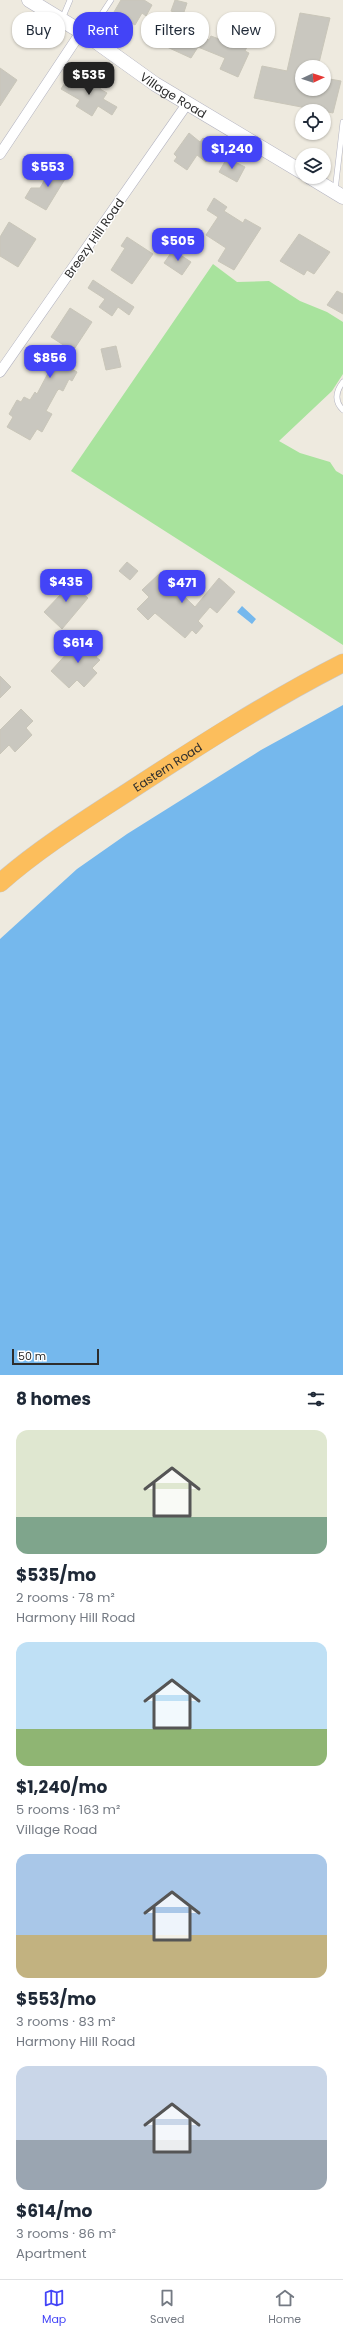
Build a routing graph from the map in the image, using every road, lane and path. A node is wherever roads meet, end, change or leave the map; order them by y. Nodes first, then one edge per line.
1 (29, 0) edge
2 (70, 0) edge
3 (111, 0) edge
4 (48, 12) edge
5 (101, 12) edge
6 (65, 13) edge
7 (74, 48) edge
8 (104, 48) edge
9 (187, 104) junction
10 (343, 122) edge
11 (0, 154) edge
12 (295, 168) edge
13 (321, 184) edge
14 (339, 195) edge
15 (0, 372) edge
16 (343, 382) edge
17 (343, 410) edge
18 (343, 663) edge
19 (0, 883) edge

1 - 4 main road, Village Road
2 - 6 lane
3 - 5 lane
7 - 11 street
8 - 9 main road, Village Road
9 - 12 main road, Village Road
9 - 15 street, Breezy Hill Road
10 - 14 lane
13 - 14 main road
16 - 17 lane
18 - 19 highway, Eastern Road

